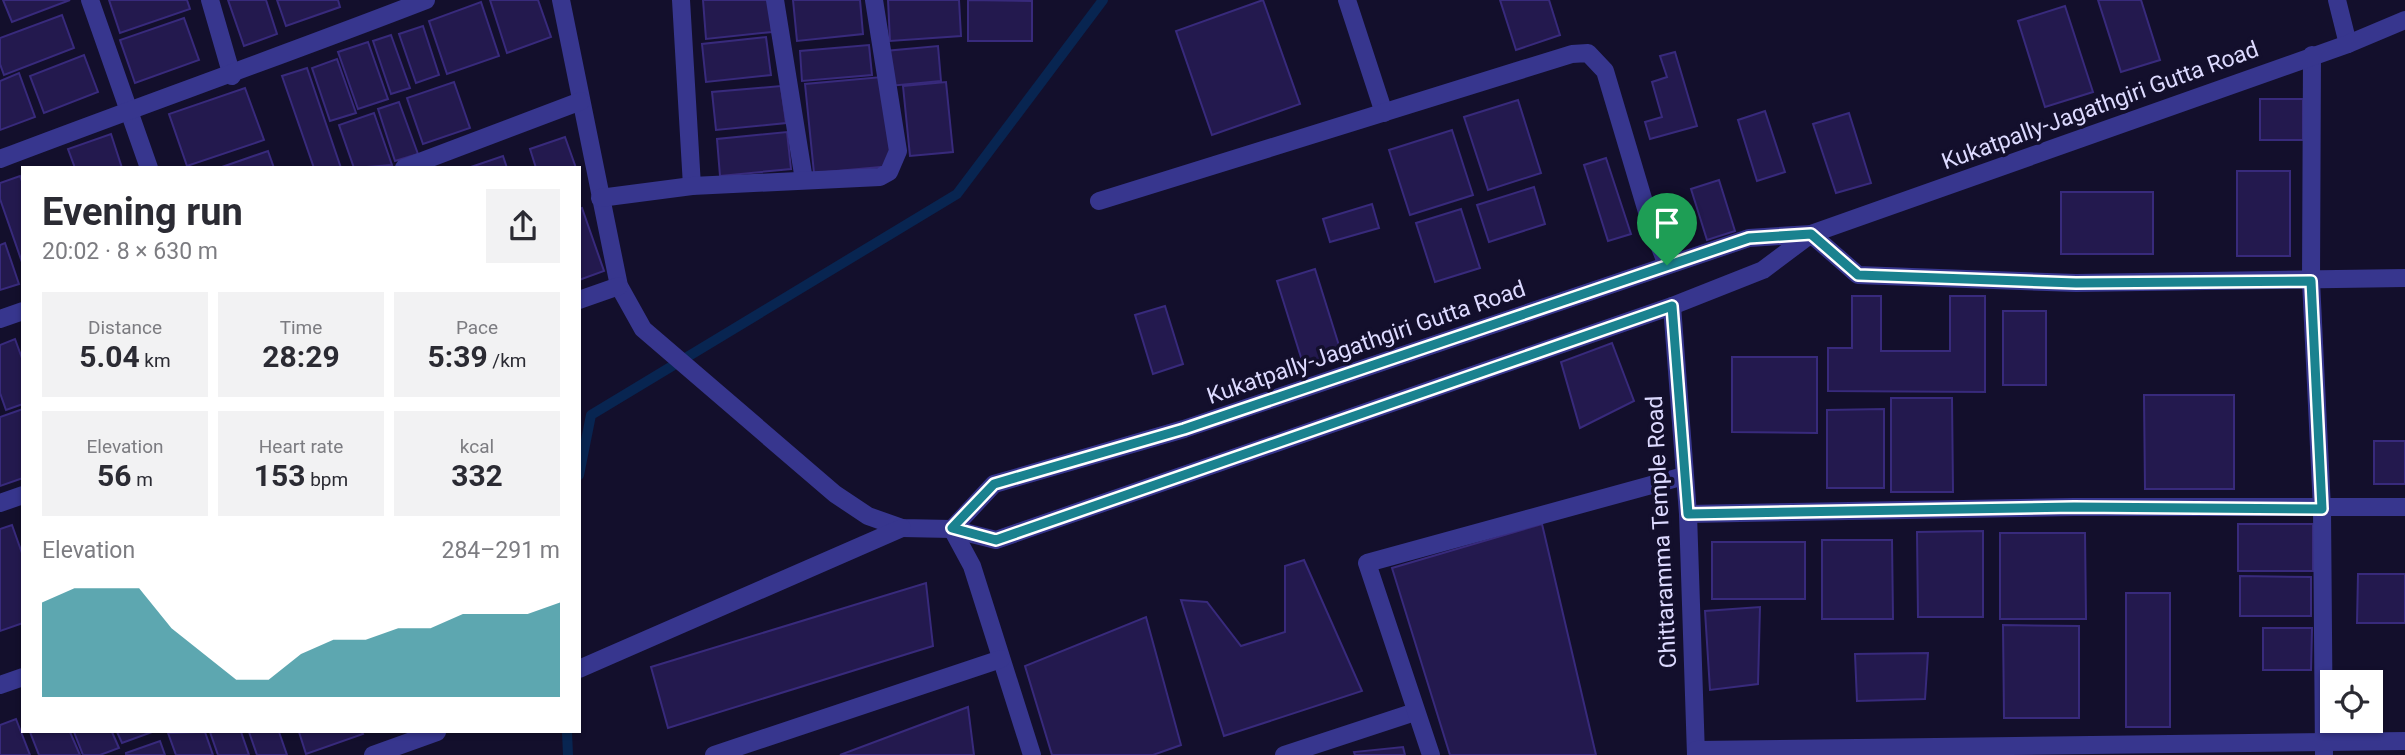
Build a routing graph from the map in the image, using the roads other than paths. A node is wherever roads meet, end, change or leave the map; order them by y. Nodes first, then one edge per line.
1 (90, 0) edge
2 (211, 0) edge
3 (426, 0) edge
4 (561, 0) edge
5 (681, 0) edge
6 (775, 0) edge
7 (874, 0) edge
8 (1347, 0) edge
9 (2337, 0) edge
10 (2405, 20) edge
11 (2348, 44) junction
12 (2312, 55) junction
13 (232, 76) junction
14 (581, 101) junction
15 (128, 110) junction
16 (1384, 113) junction
17 (0, 159) edge
18 (148, 166) edge
19 (409, 166) edge
20 (804, 180) junction
21 (692, 186) junction
22 (600, 198) junction
23 (1098, 201) dead end
24 (1811, 234) junction
25 (1667, 265) junction
26 (2405, 278) edge
27 (2311, 281) junction
28 (619, 286) junction
29 (581, 299) edge
30 (1672, 306) junction
31 (21, 312) edge
32 (0, 319) edge
33 (1684, 476) junction
34 (21, 496) edge
35 (0, 503) edge
36 (2405, 507) edge
37 (2322, 509) junction
38 (1688, 514) junction
39 (902, 528) junction
40 (952, 528) junction
41 (1001, 659) junction
42 (586, 665) edge
43 (21, 678) edge
44 (0, 685) edge
45 (1415, 712) junction
46 (434, 733) edge
47 (2405, 741) edge
48 (2324, 748) edge
49 (1696, 752) edge
50 (373, 755) edge
51 (714, 755) edge
52 (1032, 755) edge
53 (1284, 755) edge
54 (1431, 755) edge

1 - 15 street
2 - 13 street
3 - 13 street
4 - 14 street, Kukatpally-Jagathgiri Gutta Road
5 - 21 street
6 - 20 street
7 - 20 street
8 - 16 street
9 - 11 street
10 - 11 street, Kukatpally-Jagathgiri Gutta Road
11 - 12 street, Kukatpally-Jagathgiri Gutta Road
12 - 24 street, Kukatpally-Jagathgiri Gutta Road
12 - 27 street
13 - 15 street
14 - 19 street
14 - 22 street, Kukatpally-Jagathgiri Gutta Road
15 - 17 street
15 - 18 street
16 - 23 street
16 - 25 street
20 - 21 street
21 - 22 street
22 - 28 street, Kukatpally-Jagathgiri Gutta Road
24 - 25 street, Kukatpally-Jagathgiri Gutta Road
24 - 27 street
24 - 30 street, Kukatpally-Jagathgiri Gutta Road
25 - 40 street, Kukatpally-Jagathgiri Gutta Road
26 - 27 street
27 - 37 street
28 - 29 street
28 - 39 street, Kukatpally-Jagathgiri Gutta Road
30 - 33 street, Chittaramma Temple Road
30 - 40 street, Kukatpally-Jagathgiri Gutta Road
31 - 32 street
33 - 38 street, Chittaramma Temple Road
33 - 45 street
34 - 35 street
36 - 37 street
37 - 38 street
37 - 48 street
38 - 49 street, Chittaramma Temple Road
39 - 40 street, Kukatpally-Jagathgiri Gutta Road
39 - 42 street
40 - 41 street
41 - 51 street
41 - 52 street
43 - 44 street
45 - 53 street
45 - 54 street
46 - 50 street
47 - 48 street
48 - 49 street

